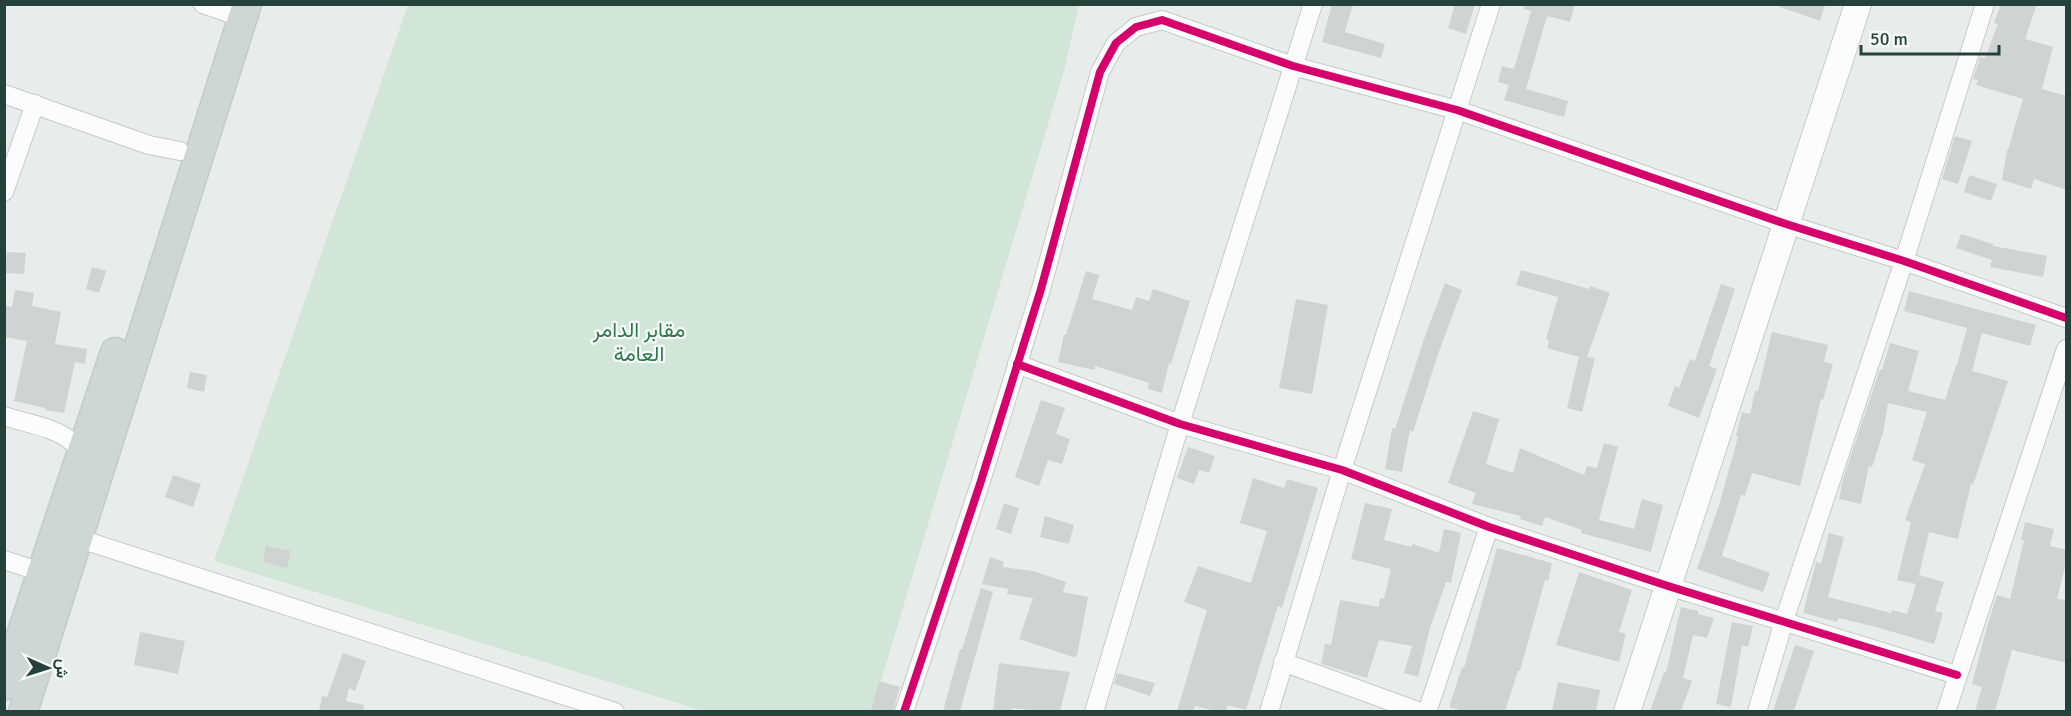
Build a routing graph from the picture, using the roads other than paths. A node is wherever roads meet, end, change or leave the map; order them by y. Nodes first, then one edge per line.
1 (1313, 4) edge
2 (1491, 4) edge
3 (1858, 4) edge
4 (1985, 4) edge
5 (230, 9) edge
6 (1164, 12) edge
7 (1293, 66) junction
8 (4, 94) edge
9 (35, 104) junction
10 (1457, 110) junction
11 (180, 151) junction
12 (4, 192) edge
13 (1786, 224) junction
14 (1904, 261) junction
15 (2067, 318) edge
16 (2067, 349) edge
17 (1017, 364) junction
18 (4, 416) edge
19 (1180, 424) junction
20 (90, 463) junction
21 (1342, 470) junction
22 (1489, 527) junction
23 (77, 538) junction
24 (4, 560) edge
25 (41, 572) junction
26 (1668, 586) junction
27 (1785, 621) junction
28 (1283, 662) junction
29 (1957, 675) junction
30 (4, 686) edge
31 (23, 711) edge
32 (612, 711) edge
33 (904, 711) edge
34 (1094, 711) edge
35 (1269, 711) edge
36 (1420, 711) edge
37 (1426, 711) edge
38 (1627, 711) edge
39 (1756, 711) edge
40 (1946, 711) edge

1 - 7 street
2 - 10 street
3 - 13 street
4 - 14 street
5 - 11 main road
5 - 20 main road
6 - 7 street
6 - 17 street
7 - 10 street
7 - 19 street
8 - 9 street
9 - 11 street
9 - 12 street
10 - 13 street
10 - 21 street
11 - 20 main road
13 - 14 street
13 - 26 street
14 - 15 street
14 - 27 street
16 - 29 street
17 - 19 street
17 - 33 street
18 - 20 street
19 - 21 street
19 - 34 street
20 - 23 main road
20 - 25 main road
21 - 22 street
21 - 28 street
22 - 26 street
22 - 37 street
23 - 31 main road
23 - 32 street
24 - 25 street
25 - 30 main road
26 - 27 street
26 - 38 street
27 - 29 street
27 - 39 street
28 - 35 street
28 - 36 street
29 - 40 street

